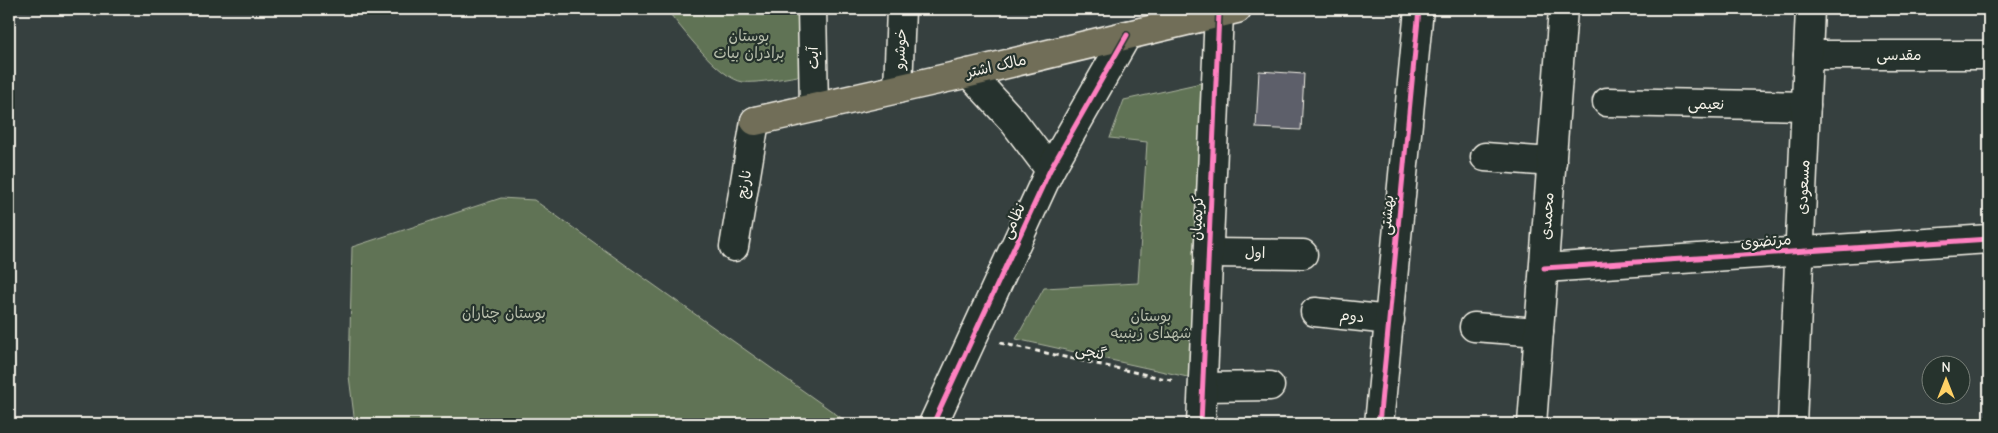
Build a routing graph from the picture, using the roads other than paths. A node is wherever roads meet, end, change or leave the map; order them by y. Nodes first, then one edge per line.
1 (812, 9) edge
2 (901, 9) edge
3 (1419, 9) edge
4 (1563, 9) edge
5 (1810, 9) edge
6 (1228, 11) edge
7 (1127, 35) junction
8 (1808, 55) junction
9 (1989, 55) edge
10 (969, 73) junction
11 (898, 89) junction
12 (1607, 102) dead end
13 (1806, 106) junction
14 (814, 107) junction
15 (755, 120) joint
16 (1485, 157) dead end
17 (1552, 162) junction
18 (1050, 170) junction
19 (1989, 239) edge
20 (734, 247) dead end
21 (1800, 251) junction
22 (1208, 253) junction
23 (1303, 254) dead end
24 (1544, 268) junction
25 (1315, 312) dead end
26 (1390, 320) junction
27 (1474, 326) dead end
28 (1539, 332) junction
29 (1270, 386) dead end
30 (1203, 387) junction
31 (933, 424) edge
32 (1201, 424) edge
33 (1379, 424) edge
34 (1532, 424) edge
35 (1792, 424) edge

1 - 14 street, آیت
2 - 11 street, خوشرو
3 - 26 street, بهشتی
4 - 17 street, محمدی
5 - 8 street, مسعودی
6 - 7 main road, مالک اشتر
6 - 22 street, کریمیان
7 - 10 main road, مالک اشتر
7 - 18 street, نظامی
8 - 9 street, مقدسی
8 - 13 street, مسعودی
10 - 11 main road, مالک اشتر
10 - 18 street
11 - 14 main road, مالک اشتر
12 - 13 street, نعیمی
13 - 21 street, مسعودی
14 - 15 main road, مالک اشتر
15 - 20 street, نارنج
16 - 17 street
17 - 24 street, محمدی
18 - 31 street, نظامی
19 - 21 street, مرتضوی
21 - 24 street, مرتضوی
21 - 35 street, مسعودی
22 - 23 street, اول
22 - 30 street, کریمیان
24 - 28 street, محمدی
25 - 26 street, دوم
26 - 33 street, بهشتی
27 - 28 street
28 - 34 street, محمدی
29 - 30 street
30 - 32 street, کریمیان

